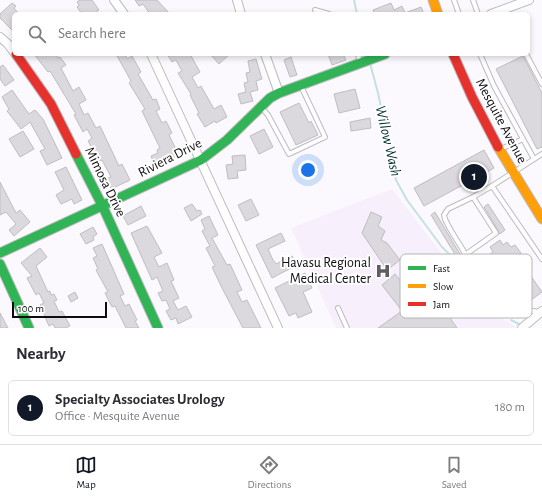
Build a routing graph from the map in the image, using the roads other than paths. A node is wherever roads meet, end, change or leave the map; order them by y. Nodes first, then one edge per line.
1 (114, 0) edge
2 (237, 0) edge
3 (433, 0) edge
4 (454, 0) edge
5 (473, 0) edge
6 (525, 1) edge
7 (315, 10) dead end
8 (123, 12) edge
9 (240, 12) edge
10 (322, 12) edge
11 (437, 12) edge
12 (458, 12) edge
13 (477, 12) edge
14 (496, 12) edge
15 (0, 37) edge
16 (12, 49) edge
17 (17, 56) edge
18 (152, 56) edge
19 (266, 56) edge
20 (372, 56) edge
21 (454, 56) edge
22 (481, 56) edge
23 (527, 56) edge
24 (359, 58) edge
25 (542, 84) edge
26 (300, 85) junction
27 (279, 93) junction
28 (260, 106) junction
29 (523, 139) junction
30 (499, 150) junction
31 (542, 154) edge
32 (534, 159) junction
33 (201, 160) junction
34 (513, 173) junction
35 (492, 186) junction
36 (473, 198) junction
37 (102, 207) junction
38 (542, 219) edge
39 (0, 253) edge
40 (465, 254) joint
41 (542, 259) edge
42 (0, 264) edge
43 (338, 308) dead end
44 (541, 312) edge
45 (525, 326) edge
46 (29, 328) edge
47 (158, 328) edge
48 (278, 328) edge
49 (347, 328) edge

1 - 8 street
2 - 9 street
3 - 11 street
4 - 12 lane
5 - 13 lane
6 - 14 street
7 - 10 lane
15 - 16 street, Mimosa Drive
17 - 37 street, Mimosa Drive
18 - 33 street
19 - 27 street
20 - 24 street, Riviera Drive
21 - 30 street, Mesquite Avenue
22 - 29 lane
23 - 25 lane
24 - 26 street, Riviera Drive
26 - 27 street, Riviera Drive
26 - 28 lane
27 - 28 street, Riviera Drive
28 - 33 street, Riviera Drive
29 - 30 lane
29 - 32 lane
30 - 34 street, Mesquite Avenue
31 - 32 lane
32 - 34 lane
33 - 37 street, Riviera Drive
33 - 48 street
34 - 35 lane
34 - 38 street, Mesquite Avenue
35 - 36 lane
35 - 41 lane
36 - 40 lane
36 - 40 lane
37 - 39 street, Riviera Drive
37 - 47 street, Mimosa Drive
42 - 46 street
43 - 49 lane
44 - 45 street

